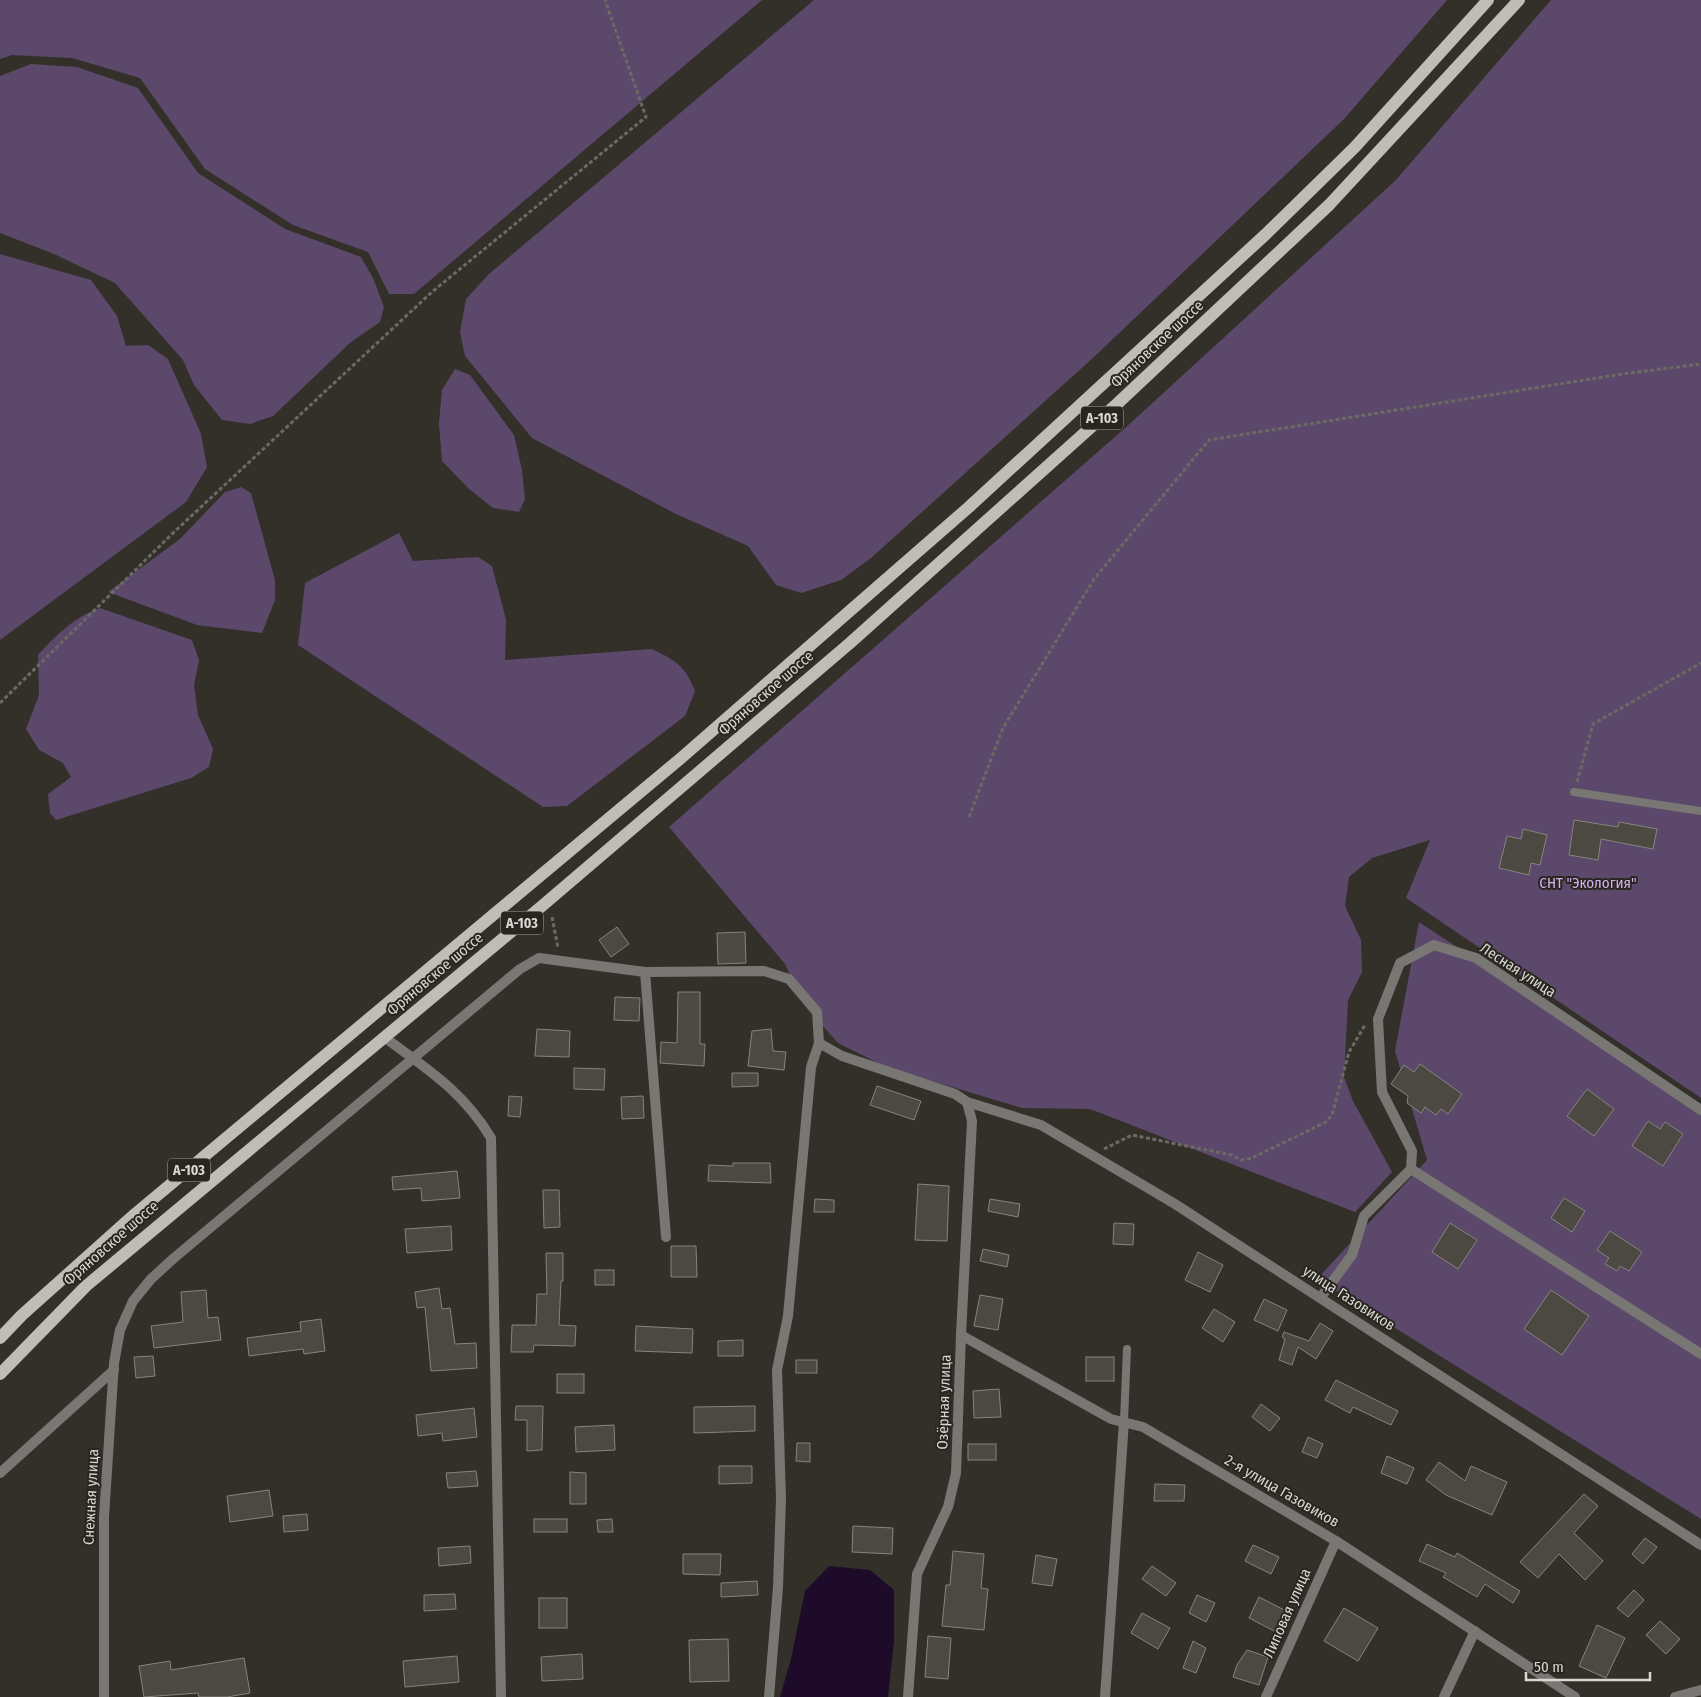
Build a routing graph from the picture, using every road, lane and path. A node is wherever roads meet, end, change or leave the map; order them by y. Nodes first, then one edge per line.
1 (605, 0) edge
2 (1488, 0) edge
3 (1519, 0) edge
4 (1701, 364) edge
5 (1701, 663) edge
6 (0, 703) edge
7 (1574, 792) joint
8 (1701, 811) edge
9 (969, 817) dead end
10 (552, 917) dead end
11 (560, 961) junction
12 (645, 972) junction
13 (1368, 1019) dead end
14 (384, 1037) junction
15 (819, 1043) junction
16 (413, 1059) junction
17 (967, 1102) junction
18 (1701, 1110) edge
19 (1093, 1156) junction
20 (1411, 1169) junction
21 (666, 1237) dead end
22 (1321, 1297) junction
23 (960, 1335) junction
24 (0, 1338) edge
25 (1127, 1350) dead end
26 (1701, 1354) edge
27 (114, 1370) junction
28 (0, 1374) edge
29 (1124, 1422) junction
30 (0, 1473) edge
31 (1336, 1541) junction
32 (1701, 1544) edge
33 (1475, 1631) junction
34 (1701, 1690) edge
35 (104, 1697) edge
36 (501, 1697) edge
37 (769, 1697) edge
38 (908, 1697) edge
39 (1105, 1697) edge
40 (1266, 1697) edge
41 (1444, 1697) edge
42 (1575, 1697) edge
43 (1675, 1697) edge

1 - 6 path
2 - 24 main road, Фряновское шоссе / А-103
3 - 14 main road, Фряновское шоссе / А-103
4 - 9 path
5 - 7 path
7 - 8 lane
10 - 11 path
11 - 12 street, Снежная улица
11 - 16 street, Снежная улица
12 - 15 street, Снежная улица
12 - 21 street
13 - 19 path
14 - 16 street
14 - 28 main road, Фряновское шоссе / А-103
15 - 17 street, улица Газовиков
15 - 37 street
16 - 27 street, Снежная улица
16 - 36 street
17 - 19 street, улица Газовиков
17 - 23 street, Озёрная улица
18 - 20 street, Лесная улица
19 - 22 street, улица Газовиков
20 - 22 street
20 - 26 street
22 - 32 street, улица Газовиков
23 - 29 street, 2-я улица Газовиков
23 - 38 street, Озёрная улица
25 - 29 lane
27 - 30 street
27 - 35 street, Снежная улица
29 - 31 street, 2-я улица Газовиков
29 - 39 street
31 - 33 street, 2-я улица Газовиков
31 - 40 street, Липовая улица
33 - 41 street
33 - 42 street, 2-я улица Газовиков
34 - 43 street

